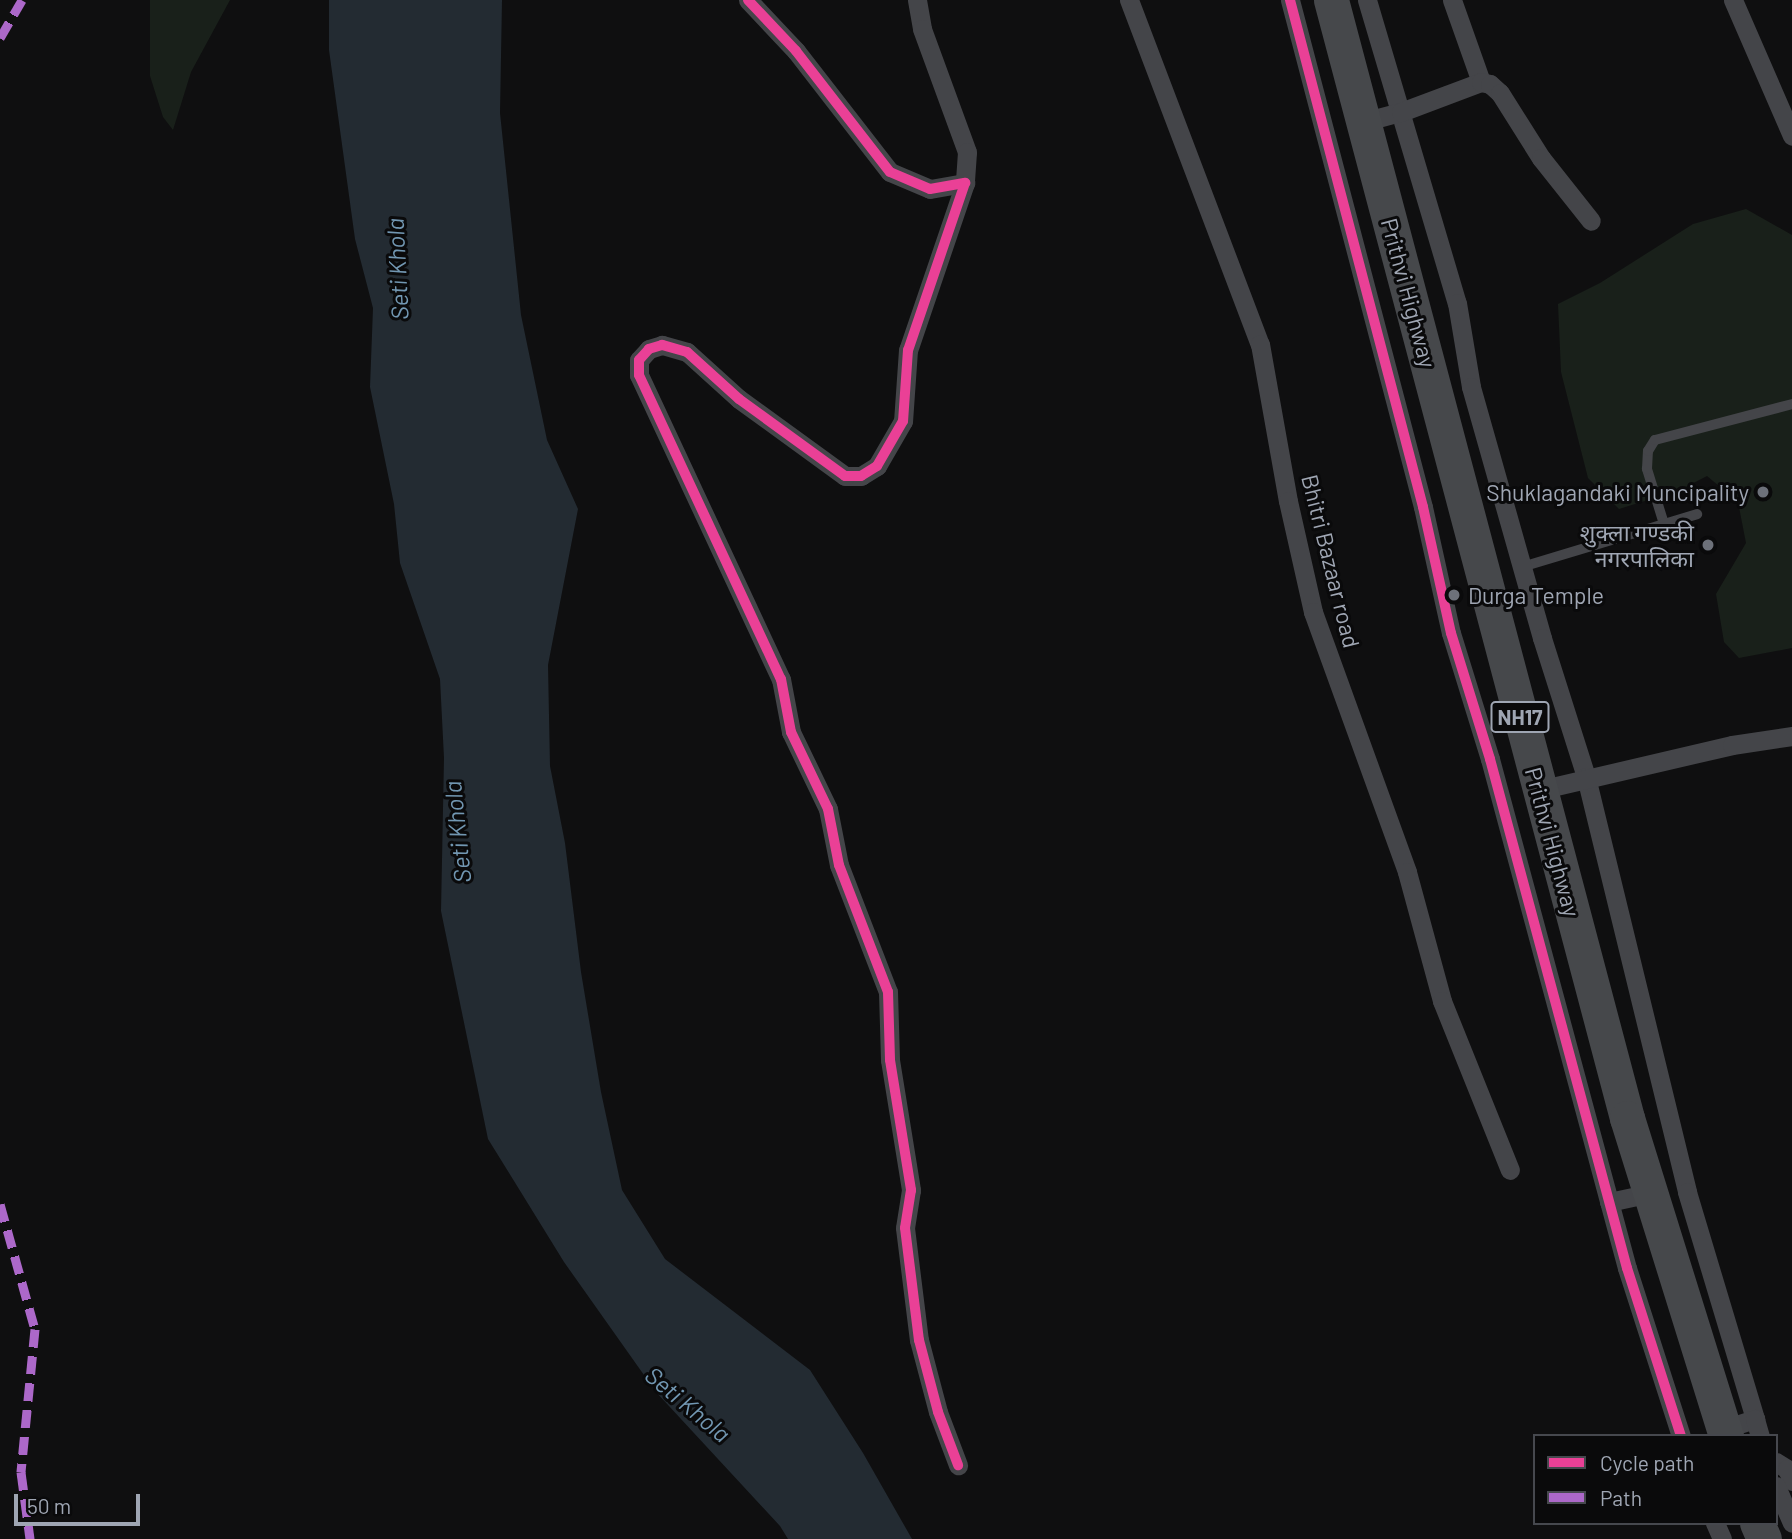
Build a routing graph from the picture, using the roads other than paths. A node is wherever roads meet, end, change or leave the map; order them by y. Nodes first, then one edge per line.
1 (748, 0) edge
2 (917, 0) edge
3 (1129, 0) edge
4 (1290, 0) edge
5 (1331, 0) edge
6 (1367, 0) edge
7 (1452, 0) edge
8 (1733, 0) edge
9 (1481, 82) junction
10 (1401, 112) junction
11 (1363, 122) junction
12 (1792, 136) edge
13 (965, 183) junction
14 (1591, 221) dead end
15 (1792, 404) edge
16 (1697, 514) dead end
17 (1664, 524) junction
18 (1522, 567) junction
19 (1792, 736) edge
20 (1586, 777) junction
21 (1539, 790) junction
22 (1510, 1170) dead end
23 (1651, 1193) junction
24 (1609, 1202) junction
25 (1741, 1430) edge
26 (1680, 1434) edge
27 (1778, 1463) edge
28 (958, 1465) dead end
29 (1792, 1481) edge
30 (1778, 1491) edge
31 (1792, 1523) edge

1 - 13 street
2 - 13 street
3 - 22 street, Bhitri Bazaar road
4 - 24 street
5 - 11 highway, Prithvi Highway / NH17
6 - 10 street
7 - 9 street
8 - 12 street
9 - 10 street
9 - 14 street
10 - 11 street
10 - 18 street
11 - 21 highway, Prithvi Highway / NH17
13 - 28 street
15 - 17 lane
16 - 17 lane
17 - 18 lane
18 - 20 street
19 - 20 street
20 - 21 street
20 - 25 street
21 - 23 highway, Prithvi Highway / NH17
23 - 24 street
23 - 25 highway, Prithvi Highway / NH17
24 - 26 street
27 - 29 street
30 - 31 street

